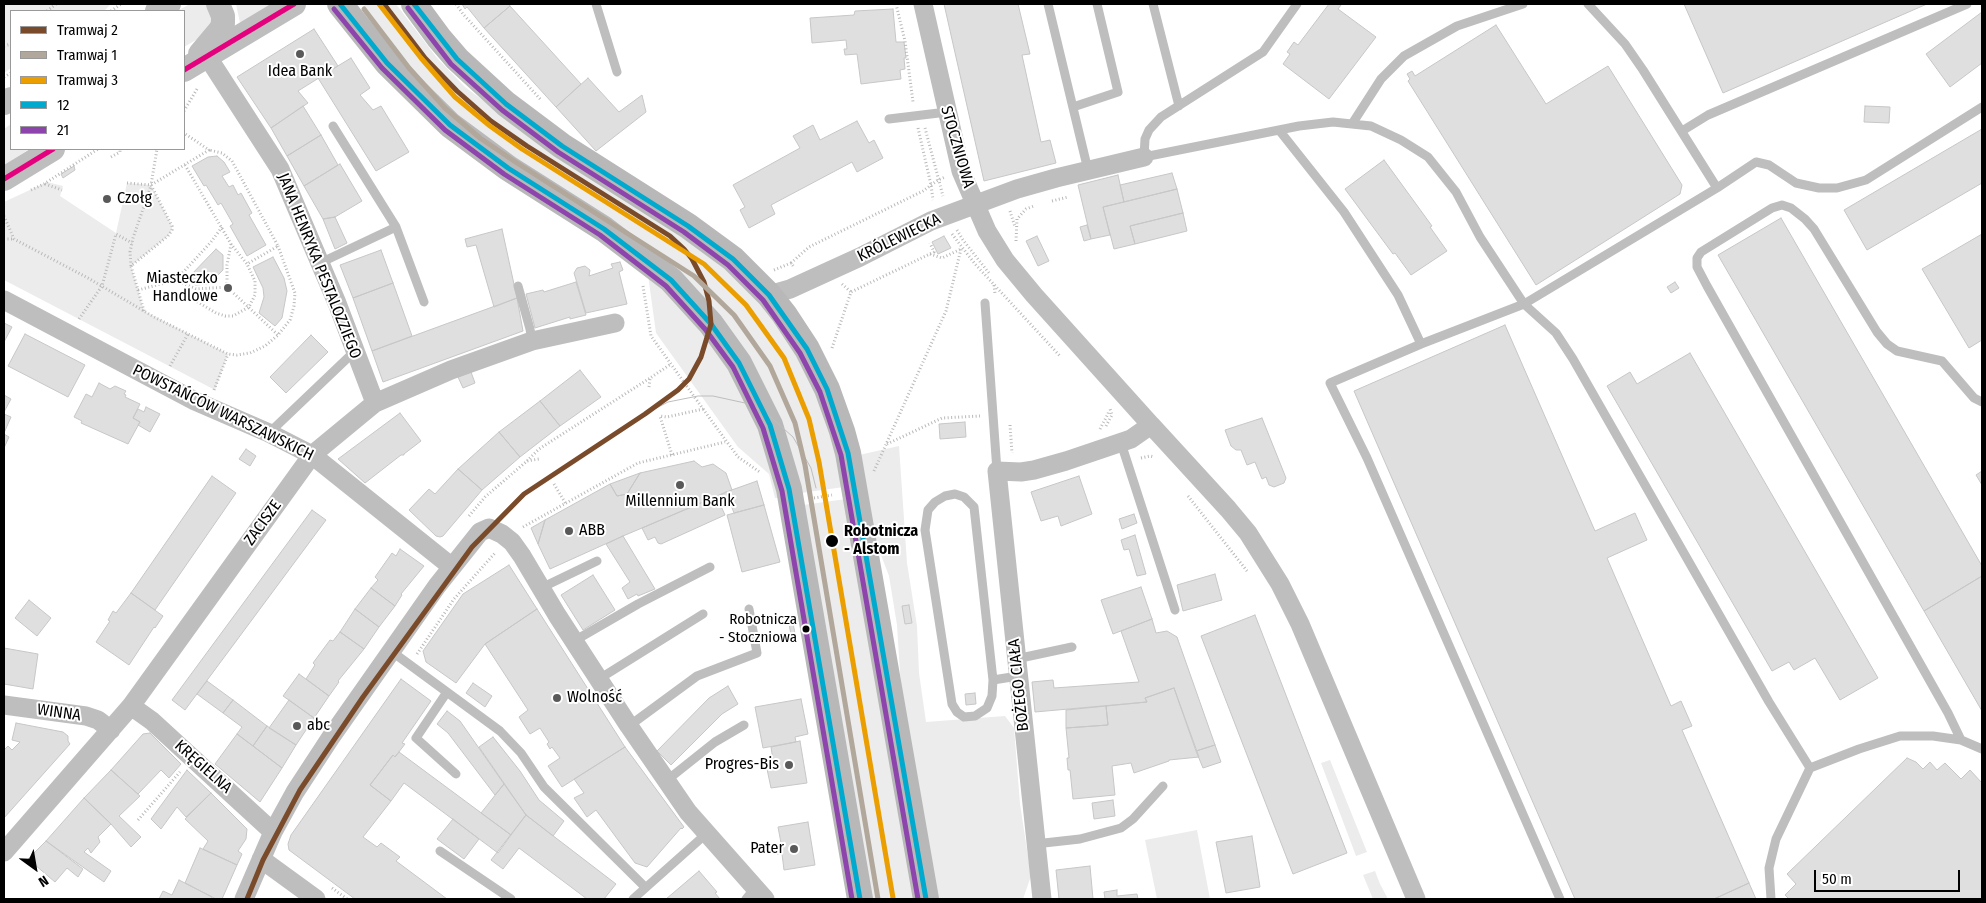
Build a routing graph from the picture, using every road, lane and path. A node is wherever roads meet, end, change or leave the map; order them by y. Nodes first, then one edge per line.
1 (218, 4) edge
2 (294, 4) edge
3 (340, 4) edge
4 (414, 4) edge
5 (596, 4) edge
6 (896, 4) edge
7 (923, 4) edge
8 (1048, 4) edge
9 (1097, 4) edge
10 (1153, 4) edge
11 (1297, 4) edge
12 (1523, 4) edge
13 (1588, 4) edge
14 (1967, 4) edge
15 (195, 70) edge
16 (617, 72) dead end
17 (1179, 106) junction
18 (185, 107) edge
19 (1073, 107) junction
20 (1982, 107) edge
21 (947, 112) junction
22 (919, 116) junction
23 (888, 119) dead end
24 (1352, 124) junction
25 (333, 126) dead end
26 (1278, 130) junction
27 (1682, 131) junction
28 (185, 134) edge
29 (52, 150) edge
30 (96, 150) edge
31 (120, 150) edge
32 (157, 150) edge
33 (209, 150) junction
34 (111, 157) dead end
35 (1144, 157) junction
36 (185, 165) junction
37 (1088, 170) junction
38 (4, 179) edge
39 (938, 180) junction
40 (128, 183) dead end
41 (44, 184) junction
42 (151, 185) junction
43 (931, 185) junction
44 (1717, 188) junction
45 (62, 190) dead end
46 (28, 191) dead end
47 (1075, 195) dead end
48 (1048, 202) dead end
49 (1040, 204) dead end
50 (975, 205) junction
51 (4, 216) edge
52 (945, 216) junction
53 (222, 227) junction
54 (396, 227) junction
55 (14, 238) junction
56 (1016, 238) dead end
57 (928, 239) dead end
58 (4, 240) edge
59 (132, 243) junction
60 (231, 244) junction
61 (278, 246) junction
62 (962, 248) junction
63 (930, 254) junction
64 (320, 263) junction
65 (791, 263) dead end
66 (977, 263) junction
67 (247, 264) junction
68 (131, 266) junction
69 (176, 280) junction
70 (186, 284) junction
71 (102, 286) junction
72 (518, 286) dead end
73 (228, 287) junction
74 (138, 290) junction
75 (769, 295) junction
76 (4, 300) edge
77 (424, 302) dead end
78 (985, 302) dead end
79 (1524, 304) junction
80 (249, 307) junction
81 (144, 311) junction
82 (78, 319) dead end
83 (615, 323) dead end
84 (1039, 326) dead end
85 (188, 334) junction
86 (278, 335) junction
87 (532, 342) junction
88 (1421, 344) junction
89 (832, 348) dead end
90 (355, 351) junction
91 (1066, 362) dead end
92 (170, 367) dead end
93 (650, 378) junction
94 (649, 387) dead end
95 (1982, 402) edge
96 (375, 403) junction
97 (1109, 406) dead end
98 (703, 409) junction
99 (993, 415) junction
100 (1149, 427) junction
101 (269, 434) junction
102 (725, 442) junction
103 (887, 444) junction
104 (1119, 453) junction
105 (672, 454) junction
106 (312, 455) junction
107 (1157, 456) dead end
108 (539, 459) dead end
109 (527, 461) junction
110 (997, 471) junction
111 (872, 475) dead end
112 (765, 481) dead end
113 (554, 484) dead end
114 (1183, 490) dead end
115 (1192, 494) dead end
116 (566, 504) junction
117 (1202, 505) dead end
118 (465, 521) dead end
119 (505, 536) junction
120 (1244, 559) dead end
121 (597, 561) dead end
122 (452, 567) junction
123 (710, 567) dead end
124 (1250, 567) dead end
125 (1249, 573) dead end
126 (541, 588) junction
127 (749, 609) dead end
128 (1175, 610) dead end
129 (703, 614) dead end
130 (574, 641) junction
131 (1072, 648) dead end
132 (391, 651) junction
133 (407, 662) junction
134 (1017, 668) junction
135 (599, 680) junction
136 (994, 680) junction
137 (448, 692) junction
138 (4, 705) edge
139 (131, 706) junction
140 (744, 725) dead end
141 (629, 726) junction
142 (111, 730) junction
143 (1961, 740) junction
144 (1982, 749) edge
145 (192, 758) junction
146 (1810, 768) junction
147 (456, 774) dead end
148 (666, 781) junction
149 (1163, 786) dead end
150 (138, 820) dead end
151 (273, 832) junction
152 (706, 834) junction
153 (1035, 844) junction
154 (440, 851) dead end
155 (4, 852) edge
156 (261, 858) junction
157 (645, 887) junction
158 (757, 896) edge
159 (244, 899) edge
160 (316, 899) edge
161 (511, 899) edge
162 (633, 899) edge
163 (860, 899) edge
164 (926, 899) edge
165 (1042, 899) edge
166 (1416, 899) edge
167 (1560, 899) edge
168 (1771, 899) edge

1 - 15 street
2 - 15 street
3 - 163 main road
4 - 75 main road
5 - 16 lane
6 - 22 path
7 - 21 street, STOCZNIOWA
8 - 19 lane
9 - 19 lane
10 - 17 lane
11 - 17 lane
12 - 24 lane
13 - 27 lane
14 - 27 lane
15 - 18 path
15 - 64 street, JANA HENRYKA PESTALOZZIEGO
17 - 35 lane
19 - 37 lane
20 - 44 lane
21 - 22 lane
21 - 50 street, STOCZNIOWA
22 - 23 lane
22 - 39 path
22 - 43 path
24 - 26 lane
24 - 79 lane
25 - 54 lane
26 - 35 lane
26 - 88 lane
27 - 44 lane
28 - 33 path
29 - 38 street
30 - 41 path
31 - 34 path
32 - 42 path
33 - 36 path
33 - 61 path
35 - 37 street, STOCZNIOWA
36 - 42 path
36 - 53 path
37 - 50 street, STOCZNIOWA
39 - 43 path
39 - 52 path
40 - 42 path
41 - 45 path
41 - 46 path
42 - 59 path
42 - 68 path
43 - 52 path
43 - 65 path
44 - 79 lane
47 - 48 path
49 - 56 path
50 - 52 street, KRÓLEWIECKA
50 - 100 street
51 - 55 path
52 - 62 path
52 - 66 path
52 - 75 street, KRÓLEWIECKA
53 - 60 path
53 - 69 path
54 - 64 lane
54 - 77 lane
55 - 58 path
55 - 71 path
57 - 63 path
59 - 68 path
59 - 71 path
60 - 67 path
60 - 73 path
61 - 67 path
61 - 86 path
62 - 63 path
62 - 66 path
62 - 103 path
63 - 89 path
64 - 90 street, JANA HENRYKA PESTALOZZIEGO
66 - 84 path
66 - 91 path
67 - 80 path
68 - 74 path
69 - 70 path
69 - 74 path
70 - 73 path
70 - 80 path
71 - 81 path
71 - 82 path
72 - 87 lane
73 - 80 path
74 - 81 path
75 - 164 main road
76 - 101 street, POWSTAŃCÓW WARSZAWSKICH
78 - 99 lane
79 - 88 lane
79 - 146 lane
80 - 86 path
81 - 85 path
83 - 87 street, ZACISZE
85 - 86 path
85 - 92 path
87 - 96 street, ZACISZE
88 - 167 lane
90 - 96 street, JANA HENRYKA PESTALOZZIEGO
90 - 101 lane
93 - 94 path
93 - 98 path
93 - 109 path
95 - 143 lane
96 - 106 street, ZACISZE
97 - 104 path
98 - 102 path
98 - 105 path
99 - 103 path
99 - 110 lane
100 - 104 street
100 - 166 street
101 - 106 street, POWSTAŃCÓW WARSZAWSKICH
102 - 105 path
102 - 112 path
103 - 111 path
104 - 107 path
104 - 110 street
104 - 128 lane
105 - 116 path
106 - 122 street, POWSTAŃCÓW WARSZAWSKICH
106 - 139 street, ZACISZE
108 - 109 path
109 - 118 path
110 - 134 street, BOŻEGO CIAŁA
113 - 116 path
114 - 125 path
115 - 117 path
116 - 119 path
119 - 122 street
119 - 126 street
119 - 133 path
120 - 124 path
121 - 126 lane
122 - 132 street
123 - 130 lane
126 - 130 street
127 - 141 lane
129 - 135 lane
130 - 135 street
131 - 134 lane
132 - 133 lane
132 - 151 street
133 - 137 lane
134 - 136 lane
134 - 153 street, BOŻEGO CIAŁA
135 - 141 street
136 - 136 lane
137 - 147 lane
137 - 157 lane
138 - 142 street, WINNA
139 - 142 street, ZACISZE
139 - 145 street, KRĘGIELNA
140 - 148 lane
141 - 148 street
142 - 155 street, ZACISZE
143 - 144 lane
143 - 146 lane
145 - 150 path
145 - 151 street, KRĘGIELNA
146 - 168 lane
148 - 152 street
149 - 153 lane
151 - 156 street
152 - 157 lane
152 - 158 street
153 - 165 street, BOŻEGO CIAŁA
154 - 161 lane
156 - 159 street
156 - 160 street
157 - 162 lane

